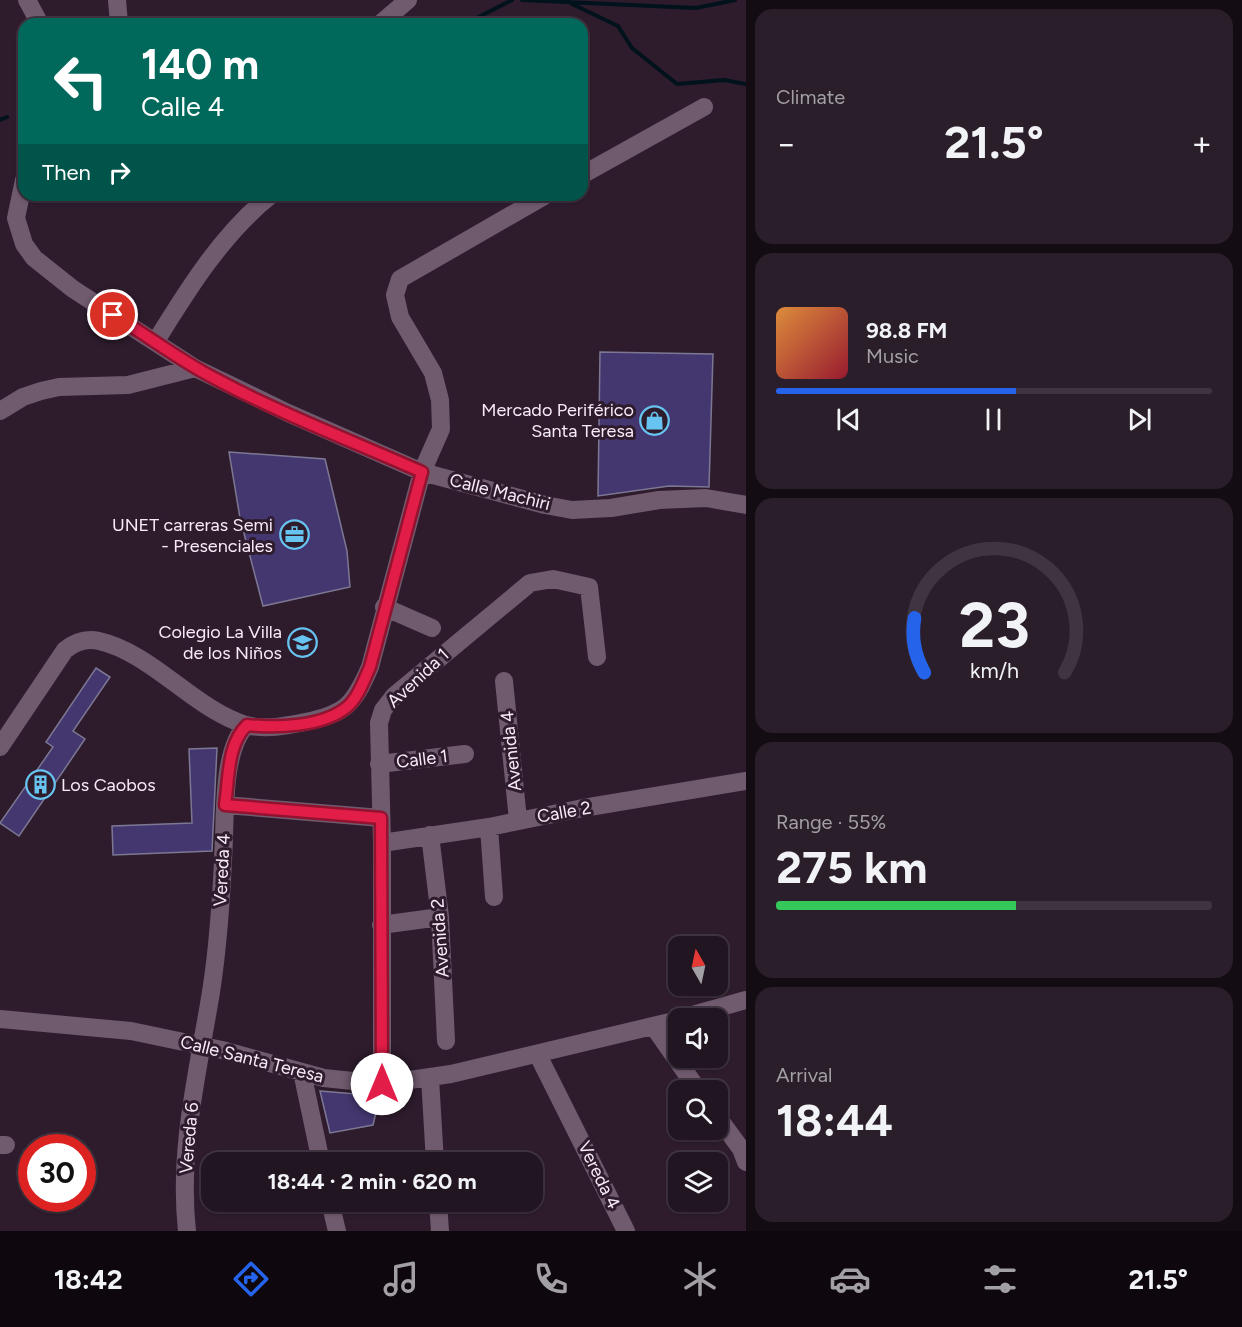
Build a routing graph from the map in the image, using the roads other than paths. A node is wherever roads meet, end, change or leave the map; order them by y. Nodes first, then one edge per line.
1 (27, 0) edge
2 (117, 0) edge
3 (405, 1) edge
4 (37, 18) edge
5 (118, 18) edge
6 (387, 18) edge
7 (704, 107) dead end
8 (588, 172) edge
9 (20, 201) edge
10 (263, 201) edge
11 (536, 201) edge
12 (156, 341) junction
13 (195, 368) junction
14 (0, 411) edge
15 (422, 472) junction
16 (746, 505) edge
17 (384, 607) junction
18 (432, 628) dead end
19 (597, 657) dead end
20 (504, 681) dead end
21 (247, 725) junction
22 (0, 747) edge
23 (465, 754) dead end
24 (379, 764) junction
25 (746, 781) edge
26 (225, 805) junction
27 (381, 818) junction
28 (518, 820) junction
29 (489, 827) junction
30 (430, 835) junction
31 (382, 843) junction
32 (494, 897) dead end
33 (440, 917) junction
34 (381, 925) junction
35 (746, 1000) edge
36 (718, 1008) edge
37 (0, 1019) edge
38 (668, 1023) edge
39 (654, 1027) junction
40 (446, 1041) dead end
41 (201, 1046) junction
42 (538, 1055) junction
43 (302, 1072) junction
44 (430, 1078) junction
45 (691, 1080) edge
46 (382, 1084) junction
47 (728, 1131) edge
48 (319, 1152) edge
49 (434, 1152) edge
50 (746, 1162) edge
51 (332, 1212) edge
52 (439, 1212) edge
53 (187, 1231) edge
54 (337, 1231) edge
55 (440, 1231) edge
56 (626, 1231) edge

1 - 4 street
2 - 5 street
3 - 6 street
7 - 8 street
9 - 12 street, Calle Machiri
10 - 12 street
11 - 15 street
12 - 13 street, Calle Machiri
13 - 14 street
13 - 15 street, Calle Machiri
15 - 16 street, Calle Machiri
15 - 17 street
17 - 18 street
17 - 21 street
19 - 24 street, Avenida 1
20 - 28 street, Avenida 4
21 - 22 street
21 - 26 street, Vereda 4
23 - 24 street, Calle 1
24 - 27 street, Avenida 1
25 - 28 street, Calle 2
26 - 27 street
26 - 41 street, Vereda 4
27 - 31 street, Avenida 1
28 - 29 street, Calle 2
29 - 30 street, Calle 2
29 - 32 street
30 - 31 street, Calle 2
30 - 33 street, Avenida 2
31 - 34 street, Avenida 1
33 - 34 street
33 - 40 street, Avenida 2
34 - 46 street, Avenida 1
35 - 36 street, Calle Santa Teresa
37 - 41 street, Calle Santa Teresa
38 - 39 street, Calle Santa Teresa
39 - 42 street, Calle Santa Teresa
39 - 45 street
41 - 43 street, Calle Santa Teresa
41 - 53 street, Vereda 6
42 - 44 street, Calle Santa Teresa
42 - 56 street, Vereda 4
43 - 46 street, Calle Santa Teresa
43 - 48 street
44 - 46 street, Calle Santa Teresa
44 - 49 street
47 - 50 street
51 - 54 street
52 - 55 street

